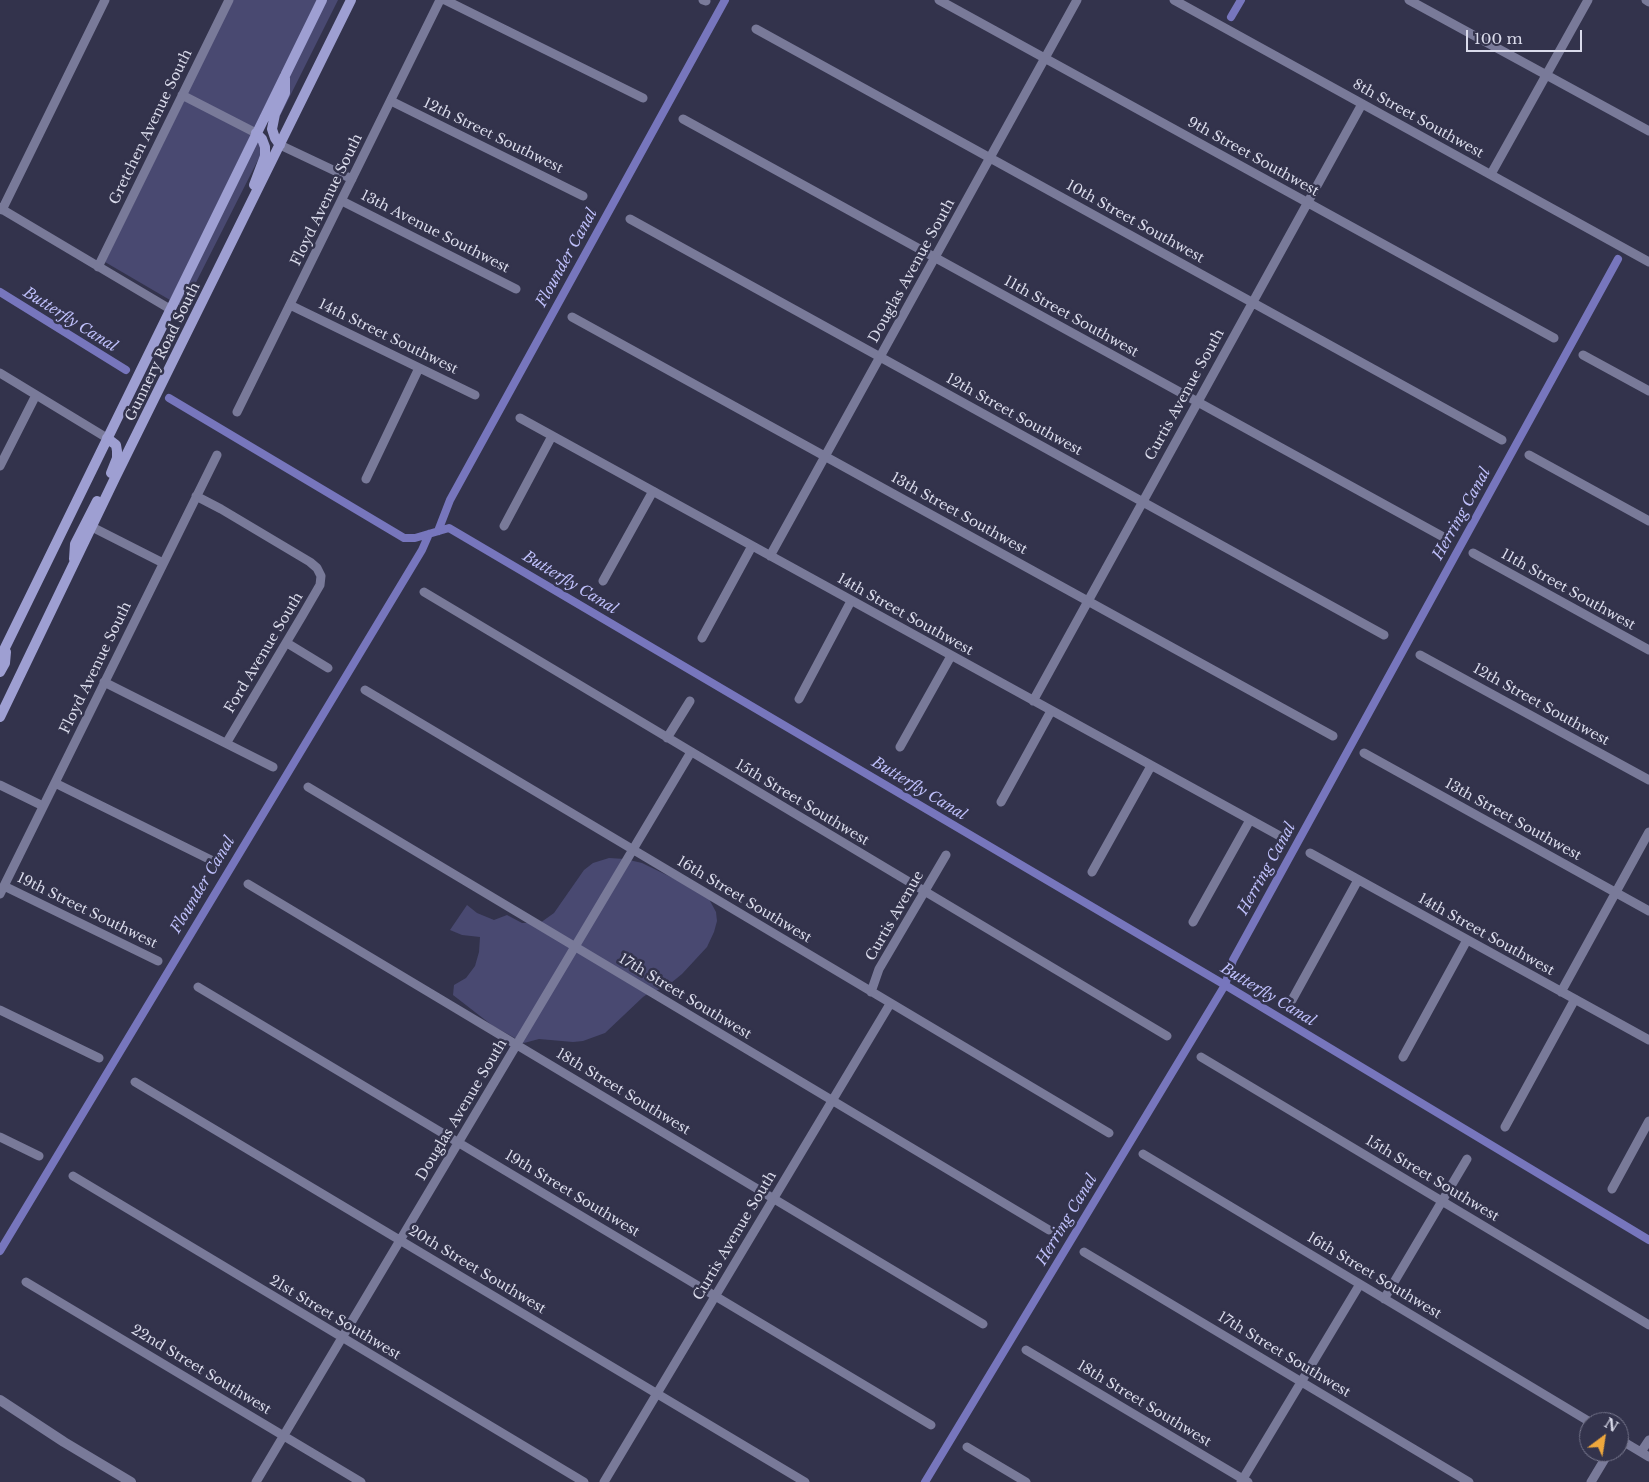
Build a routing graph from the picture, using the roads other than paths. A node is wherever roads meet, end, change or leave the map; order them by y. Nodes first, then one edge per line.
1 (106, 0) edge
2 (229, 0) edge
3 (322, 0) edge
4 (351, 0) edge
5 (440, 0) edge
6 (445, 0) edge
7 (939, 0) edge
8 (1077, 0) edge
9 (1174, 0) edge
10 (1410, 0) edge
11 (1588, 0) edge
12 (756, 29) dead end
13 (1044, 58) junction
14 (1546, 75) junction
15 (285, 76) junction
16 (182, 95) junction
17 (643, 98) dead end
18 (391, 101) junction
19 (1362, 104) junction
20 (683, 119) dead end
21 (1649, 131) edge
22 (256, 132) junction
23 (280, 145) junction
24 (990, 158) junction
25 (1491, 174) junction
26 (352, 179) junction
27 (583, 196) dead end
28 (255, 197) junction
29 (342, 200) junction
30 (1307, 203) junction
31 (1, 209) edge
32 (630, 219) dead end
33 (935, 257) junction
34 (1649, 262) edge
35 (98, 267) junction
36 (516, 288) dead end
37 (1252, 302) junction
38 (290, 305) junction
39 (170, 309) junction
40 (572, 317) dead end
41 (1554, 338) dead end
42 (1583, 355) dead end
43 (880, 357) junction
44 (419, 368) junction
45 (0, 373) edge
46 (1649, 391) edge
47 (36, 395) junction
48 (475, 395) dead end
49 (1198, 402) junction
50 (237, 412) dead end
51 (520, 418) dead end
52 (552, 436) junction
53 (107, 438) junction
54 (1502, 440) dead end
55 (217, 455) dead end
56 (1529, 455) dead end
57 (825, 456) junction
58 (0, 466) edge
59 (366, 479) dead end
60 (653, 491) junction
61 (196, 496) junction
62 (1143, 502) junction
63 (1649, 521) edge
64 (504, 526) dead end
65 (92, 527) junction
66 (1447, 539) dead end
67 (752, 546) junction
68 (1473, 553) dead end
69 (770, 556) junction
70 (163, 563) junction
71 (74, 565) junction
72 (603, 581) dead end
73 (424, 592) dead end
74 (851, 601) junction
75 (1088, 601) junction
76 (1384, 635) dead end
77 (702, 638) dead end
78 (286, 643) junction
79 (7, 644) junction
80 (1649, 650) edge
81 (1420, 655) dead end
82 (951, 656) junction
83 (0, 658) edge
84 (328, 668) dead end
85 (0, 672) edge
86 (104, 682) junction
87 (365, 690) dead end
88 (799, 699) dead end
89 (690, 701) dead end
90 (1033, 701) junction
91 (1051, 710) junction
92 (0, 717) edge
93 (1333, 736) dead end
94 (668, 738) junction
95 (227, 742) junction
96 (900, 747) dead end
97 (691, 752) junction
98 (1364, 753) dead end
99 (1151, 766) junction
100 (273, 767) dead end
101 (1649, 780) edge
102 (55, 783) junction
103 (0, 785) edge
104 (308, 787) dead end
105 (1001, 802) dead end
106 (43, 806) junction
107 (1250, 820) junction
108 (1649, 832) edge
109 (1278, 835) dead end
110 (633, 850) junction
111 (1310, 853) dead end
112 (946, 855) dead end
113 (215, 862) dead end
114 (1092, 872) dead end
115 (1358, 880) junction
116 (248, 884) dead end
117 (2, 890) edge
118 (925, 891) junction
119 (1616, 892) junction
120 (1649, 911) edge
121 (1193, 922) dead end
122 (1468, 940) junction
123 (575, 948) junction
124 (158, 961) dead end
125 (198, 987) dead end
126 (871, 992) junction
127 (1561, 992) junction
128 (1575, 999) junction
129 (1292, 1000) dead end
130 (890, 1004) junction
131 (0, 1010) edge
132 (1167, 1036) dead end
133 (1649, 1040) edge
134 (516, 1045) junction
135 (1201, 1057) dead end
136 (1403, 1057) dead end
137 (99, 1058) dead end
138 (135, 1082) dead end
139 (832, 1101) junction
140 (1649, 1121) edge
141 (1505, 1127) dead end
142 (1109, 1134) dead end
143 (0, 1137) edge
144 (459, 1142) junction
145 (1142, 1154) dead end
146 (39, 1156) dead end
147 (1467, 1159) dead end
148 (73, 1176) dead end
149 (1612, 1189) dead end
150 (774, 1199) junction
151 (1442, 1201) junction
152 (1049, 1230) dead end
153 (400, 1240) junction
154 (1084, 1252) dead end
155 (26, 1282) dead end
156 (1360, 1284) junction
157 (715, 1296) junction
158 (1384, 1298) junction
159 (983, 1324) dead end
160 (1649, 1324) edge
161 (342, 1338) junction
162 (1026, 1350) dead end
163 (1302, 1382) junction
164 (657, 1393) junction
165 (0, 1400) edge
166 (0, 1407) edge
167 (1579, 1415) edge
168 (931, 1425) dead end
169 (284, 1436) junction
170 (1649, 1440) edge
171 (64, 1442) junction
172 (1629, 1445) edge
173 (967, 1447) dead end
174 (1645, 1454) edge
175 (1603, 1462) edge
176 (1244, 1481) edge
177 (131, 1482) edge
178 (256, 1482) edge
179 (361, 1482) edge
180 (584, 1482) edge
181 (604, 1482) edge
182 (805, 1482) edge
183 (1026, 1482) edge
184 (1469, 1482) edge
185 (1591, 1482) edge

1 - 31 street
2 - 16 street, Gretchen Avenue South
3 - 15 main road, Gunnery Road South
4 - 23 main road, Gunnery Road South
5 - 18 street, Floyd Avenue South
6 - 17 street
7 - 13 street, 9th Street Southwest
8 - 13 street, Douglas Avenue South
9 - 19 street, 8th Street Southwest
10 - 14 street
11 - 14 street
12 - 24 street, 10th Street Southwest
13 - 24 street, Douglas Avenue South
13 - 30 street, 9th Street Southwest
14 - 21 street
14 - 25 street
15 - 22 main road, Gunnery Road South
15 - 23 main road
16 - 22 street
16 - 35 street, Gretchen Avenue South
18 - 26 street, Floyd Avenue South
18 - 27 street, 12th Street Southwest
19 - 25 street, 8th Street Southwest
19 - 30 street, Curtis Avenue South
20 - 33 street, 11th Street Southwest
22 - 28 main road
22 - 39 main road, Gunnery Road South
23 - 26 street
23 - 28 main road, Gunnery Road South
24 - 33 street, Douglas Avenue South
24 - 37 street, 10th Street Southwest
25 - 34 street, 8th Street Southwest
26 - 29 street, Floyd Avenue South
28 - 65 main road, Gunnery Road South
29 - 36 street, 13th Avenue Southwest
29 - 38 street, Floyd Avenue South
30 - 37 street, Curtis Avenue South
30 - 41 street, 9th Street Southwest
31 - 35 street
32 - 43 street, 12th Street Southwest
33 - 43 street, Douglas Avenue South
33 - 49 street, 11th Street Southwest
35 - 39 street
37 - 49 street, Curtis Avenue South
37 - 54 street, 10th Street Southwest
38 - 44 street, 14th Street Southwest
38 - 50 street, Floyd Avenue South
39 - 53 main road, Gunnery Road South
40 - 57 street, 13th Street Southwest
42 - 46 street
43 - 57 street, Douglas Avenue South
43 - 62 street, 12th Street Southwest
44 - 48 street, 14th Street Southwest
44 - 59 street
45 - 47 street
47 - 53 street
47 - 58 street
49 - 62 street, Curtis Avenue South
49 - 66 street, 11th Street Southwest
51 - 52 street, 14th Street Southwest
52 - 60 street, 14th Street Southwest
52 - 64 street
53 - 71 main road
53 - 79 main road, Gunnery Road South
55 - 61 street, Floyd Avenue South
56 - 63 street
57 - 69 street, Douglas Avenue South
57 - 75 street, 13th Street Southwest
60 - 67 street, 14th Street Southwest
60 - 72 street
61 - 70 street, Floyd Avenue South
61 - 78 street, Ford Avenue South
62 - 75 street, Curtis Avenue South
62 - 76 street, 12th Street Southwest
65 - 70 street
65 - 71 main road, Gunnery Road South
67 - 69 street, 14th Street Southwest
67 - 77 street
68 - 80 street, 11th Street Southwest
69 - 74 street, 14th Street Southwest
70 - 86 street, Floyd Avenue South
71 - 92 main road, Gunnery Road South
73 - 94 street, 15th Street Southwest
74 - 82 street, 14th Street Southwest
74 - 88 street
75 - 90 street, Curtis Avenue South
75 - 93 street, 13th Street Southwest
78 - 84 street
78 - 95 street, Ford Avenue South
79 - 83 main road, Gunnery Road South
79 - 85 main road
81 - 101 street, 12th Street Southwest
82 - 90 street, 14th Street Southwest
82 - 96 street
86 - 95 street
86 - 102 street, Floyd Avenue South
87 - 110 street, 16th Street Southwest
89 - 94 street
90 - 91 street, 14th Street Southwest
91 - 99 street, 14th Street Southwest
91 - 105 street
94 - 97 street, 15th Street Southwest
95 - 100 street
97 - 110 street, Douglas Avenue South
97 - 118 street, 15th Street Southwest
98 - 119 street, 13th Street Southwest
99 - 107 street, 14th Street Southwest
99 - 114 street
102 - 106 street, Floyd Avenue South
102 - 113 street
103 - 106 street
104 - 123 street, 17th Street Southwest
106 - 117 street, Floyd Avenue South
107 - 109 street, 14th Street Southwest
107 - 121 street
108 - 119 street
110 - 123 street, Douglas Avenue South
110 - 126 street, 16th Street Southwest
111 - 115 street, 14th Street Southwest
112 - 118 street, Curtis Avenue
115 - 122 street, 14th Street Southwest
115 - 129 street
116 - 134 street, 18th Street Southwest
117 - 124 street, 19th Street Southwest
118 - 126 street, Curtis Avenue
118 - 132 street, 15th Street Southwest
119 - 120 street, 13th Street Southwest
119 - 127 street
122 - 127 street, 14th Street Southwest
122 - 136 street
123 - 134 street, Douglas Avenue South
123 - 139 street, 17th Street Southwest
125 - 144 street, 19th Street Southwest
126 - 130 street, 16th Street Southwest
127 - 128 street, 14th Street Southwest
128 - 133 street, 14th Street Southwest
128 - 141 street
130 - 139 street, Curtis Avenue South
130 - 142 street, 16th Street Southwest
131 - 137 street
134 - 144 street, Douglas Avenue South
134 - 150 street, 18th Street Southwest
135 - 151 street, 15th Street Southwest
138 - 153 street, 20th Street Southwest
139 - 150 street, Curtis Avenue South
139 - 152 street, 17th Street Southwest
140 - 149 street
143 - 146 street
144 - 153 street, Douglas Avenue South
144 - 157 street, 19th Street Southwest
145 - 156 street, 16th Street Southwest
147 - 151 street
148 - 161 street, 21st Street Southwest
150 - 157 street, Curtis Avenue South
150 - 159 street, 18th Street Southwest
151 - 158 street
151 - 160 street, 15th Street Southwest
153 - 161 street, Douglas Avenue South
153 - 164 street, 20th Street Southwest
154 - 163 street, 17th Street Southwest
155 - 169 street, 22nd Street Southwest
156 - 158 street, 16th Street Southwest
156 - 163 street
157 - 164 street, Curtis Avenue South
157 - 168 street, 19th Street Southwest
158 - 167 street, 16th Street Southwest
161 - 169 street, Douglas Avenue South
161 - 180 street, 21st Street Southwest
162 - 176 street, 18th Street Southwest
163 - 176 street
163 - 184 street, 17th Street Southwest
164 - 181 street, Curtis Avenue South
164 - 182 street, 20th Street Southwest
165 - 171 street
166 - 171 street
169 - 178 street, Douglas Avenue South
169 - 179 street, 22nd Street Southwest
170 - 174 street
171 - 177 street
172 - 174 street
173 - 183 street
175 - 185 street

